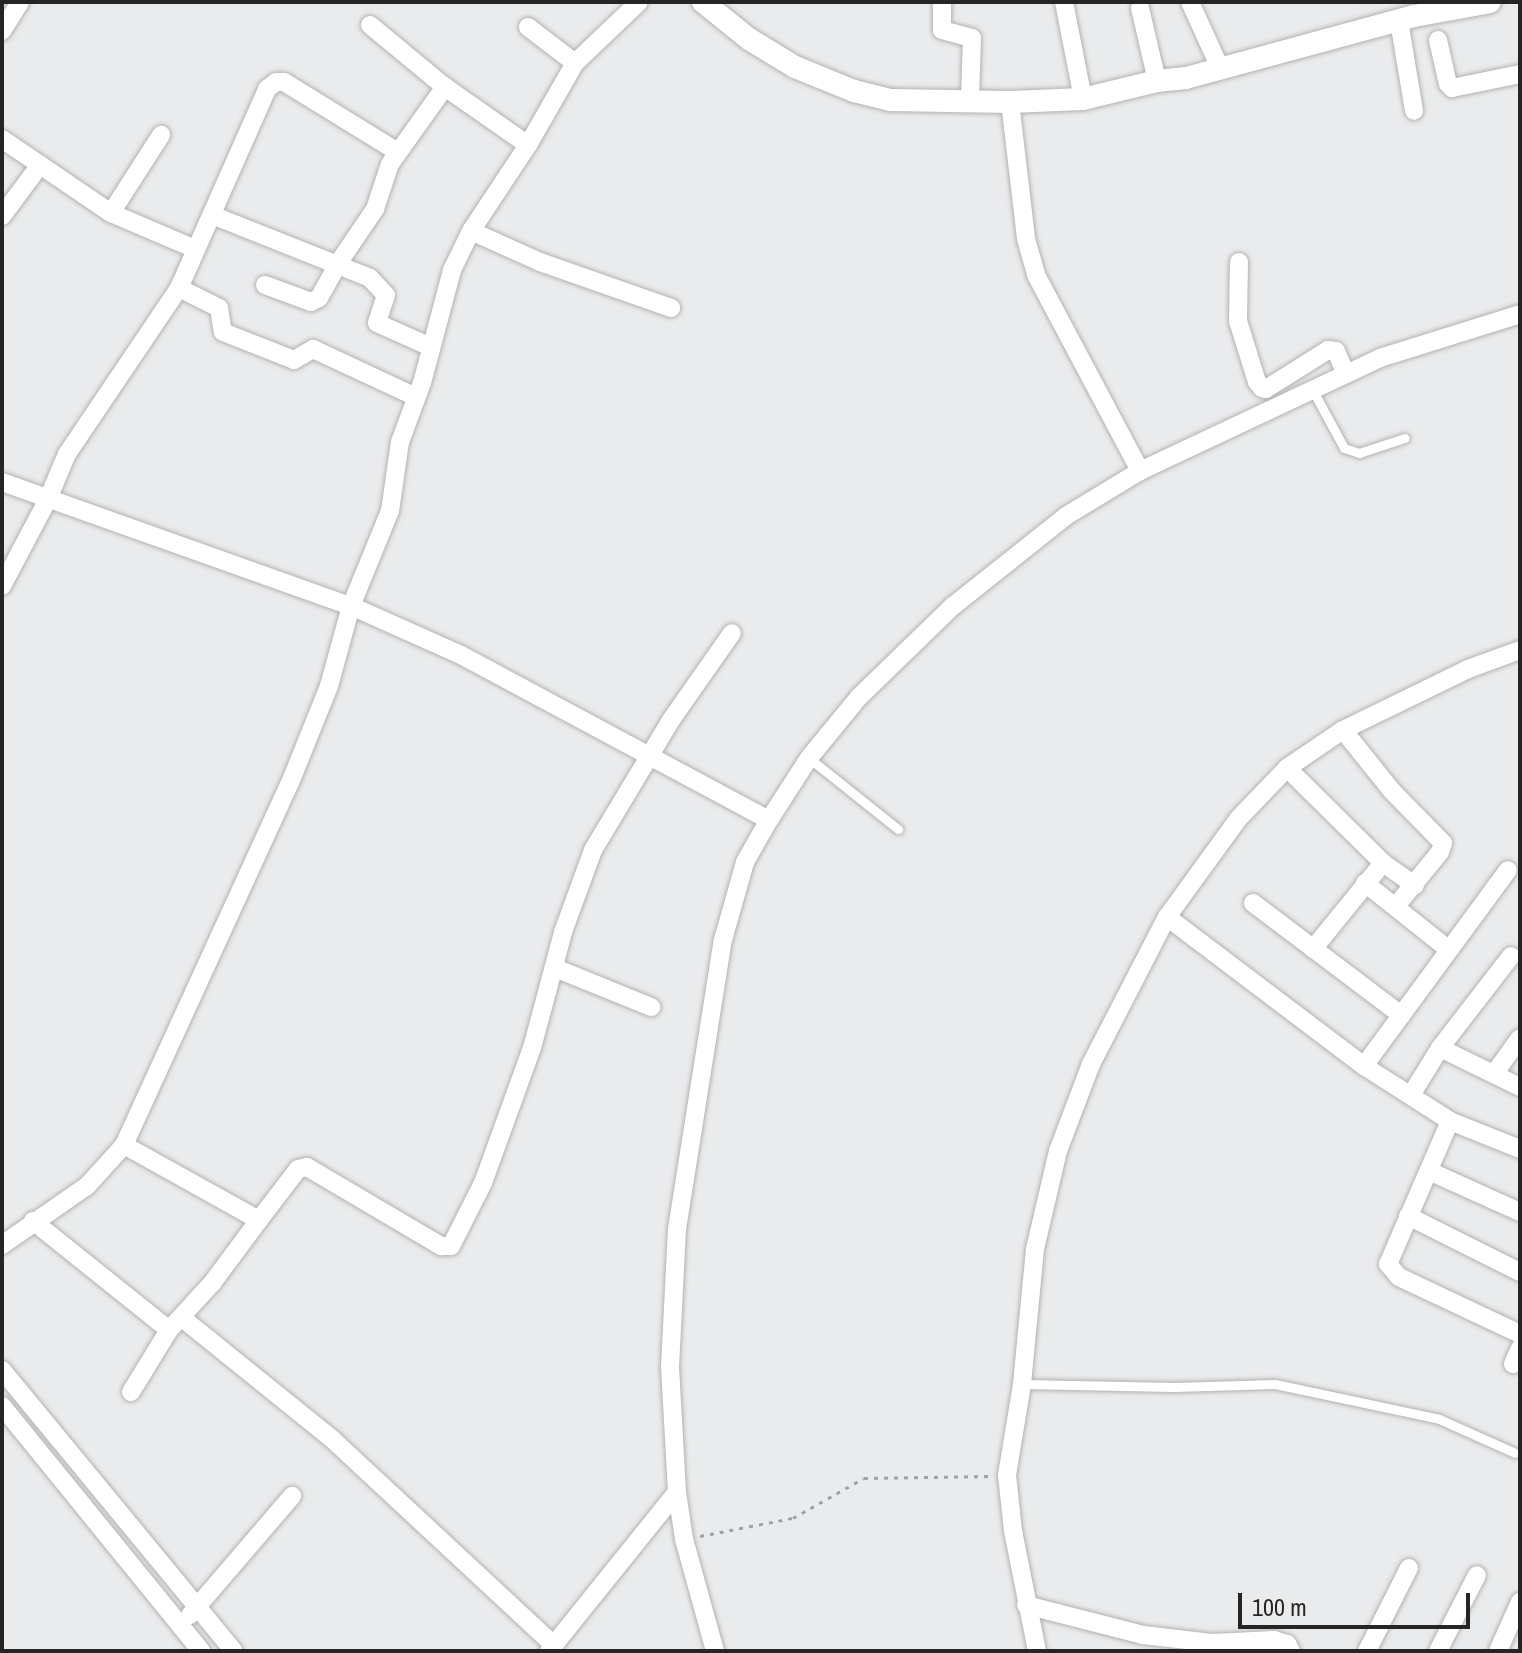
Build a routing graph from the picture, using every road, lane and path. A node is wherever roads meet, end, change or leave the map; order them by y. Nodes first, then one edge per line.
1 (20, 2) edge
2 (639, 2) edge
3 (703, 2) edge
4 (942, 2) edge
5 (1064, 2) edge
6 (1190, 2) edge
7 (1490, 2) edge
8 (1140, 8) dead end
9 (1399, 21) junction
10 (370, 25) dead end
11 (528, 27) dead end
12 (2, 31) edge
13 (1438, 40) dead end
14 (575, 63) junction
15 (1221, 70) junction
16 (1520, 74) edge
17 (1157, 81) junction
18 (445, 87) junction
19 (970, 99) junction
20 (1083, 99) junction
21 (1010, 102) junction
22 (1414, 111) dead end
23 (161, 135) dead end
24 (2, 139) edge
25 (528, 145) junction
26 (398, 152) junction
27 (40, 165) junction
28 (111, 213) junction
29 (212, 215) junction
30 (2, 216) edge
31 (471, 231) junction
32 (195, 249) junction
33 (1239, 262) dead end
34 (337, 265) junction
35 (265, 285) dead end
36 (179, 288) junction
37 (671, 308) dead end
38 (1520, 314) edge
39 (431, 347) junction
40 (1346, 374) junction
41 (1312, 389) junction
42 (416, 397) junction
43 (1405, 438) dead end
44 (1140, 471) junction
45 (2, 482) edge
46 (48, 499) junction
47 (2, 586) edge
48 (351, 606) junction
49 (732, 633) dead end
50 (1520, 650) edge
51 (1343, 730) junction
52 (648, 757) junction
53 (809, 758) junction
54 (1287, 768) junction
55 (769, 820) junction
56 (898, 829) dead end
57 (1383, 863) junction
58 (1508, 870) dead end
59 (1365, 883) junction
60 (1415, 885) junction
61 (1253, 903) dead end
62 (1396, 906) junction
63 (1167, 917) junction
64 (1313, 949) junction
65 (1448, 949) junction
66 (1511, 956) dead end
67 (555, 968) junction
68 (651, 1007) dead end
69 (1401, 1015) junction
70 (1520, 1038) edge
71 (1440, 1048) junction
72 (1364, 1066) junction
73 (1494, 1074) junction
74 (1520, 1087) edge
75 (1411, 1095) junction
76 (1450, 1121) junction
77 (124, 1145) junction
78 (1520, 1149) edge
79 (1429, 1171) junction
80 (1520, 1212) edge
81 (1408, 1216) junction
82 (259, 1220) junction
83 (33, 1221) junction
84 (2, 1245) edge
85 (1520, 1272) edge
86 (176, 1324) junction
87 (1520, 1334) edge
88 (2, 1370) edge
89 (1022, 1384) junction
90 (131, 1392) dead end
91 (2, 1406) edge
92 (1515, 1453) dead end
93 (1007, 1475) junction
94 (677, 1492) junction
95 (292, 1496) dead end
96 (684, 1539) junction
97 (1409, 1568) dead end
98 (1477, 1575) dead end
99 (1520, 1602) edge
100 (1026, 1605) junction
101 (198, 1606) junction
102 (180, 1626) junction
103 (552, 1648) edge
104 (201, 1651) edge
105 (234, 1651) edge
106 (715, 1651) edge
107 (1037, 1651) edge
108 (1291, 1651) edge
109 (1367, 1651) edge
110 (1438, 1651) edge
111 (1498, 1651) edge

1 - 12 street
2 - 14 street
3 - 19 street
4 - 19 street
5 - 20 street
6 - 15 street
7 - 9 street
8 - 17 street
9 - 15 street
9 - 22 street
10 - 18 street
11 - 14 street
13 - 16 street
14 - 25 street
15 - 17 street
17 - 20 street
18 - 25 street
18 - 26 street
19 - 21 street
20 - 21 street
21 - 44 street
23 - 28 street
24 - 27 street
25 - 31 street
26 - 29 street
26 - 34 street
27 - 28 street
27 - 30 street
28 - 32 street
29 - 32 street
29 - 34 street
31 - 37 street
31 - 39 street
32 - 36 street
33 - 40 street
34 - 35 street
34 - 39 street
36 - 42 street
36 - 46 street
38 - 40 street
39 - 42 street
40 - 41 street
41 - 43 lane
41 - 44 street
42 - 48 street
44 - 53 street
45 - 46 street
46 - 47 street
46 - 48 street
48 - 52 street
48 - 77 street
49 - 52 street
50 - 51 street
51 - 54 street
51 - 60 street
52 - 55 street
52 - 67 street
53 - 55 street
53 - 56 lane
54 - 57 street
54 - 63 street
55 - 94 street
57 - 59 street
57 - 60 street
58 - 65 street
59 - 62 street
59 - 64 street
60 - 62 street
61 - 64 street
62 - 65 street
63 - 72 street
63 - 89 street
64 - 69 street
65 - 69 street
66 - 71 street
67 - 68 street
67 - 82 street
69 - 72 street
70 - 73 street
71 - 73 street
71 - 75 street
72 - 75 street
73 - 74 street
75 - 76 street
76 - 78 street
76 - 79 street
77 - 82 street
77 - 83 street
79 - 80 street
79 - 81 street
81 - 85 street
81 - 87 street
82 - 86 street
83 - 84 street
83 - 86 street
86 - 90 street
86 - 103 street
88 - 101 street
89 - 92 lane
89 - 93 street
91 - 102 street
93 - 96 path
93 - 100 street
94 - 96 street
94 - 103 street
95 - 101 street
96 - 106 street
97 - 109 street
98 - 110 street
99 - 111 street
100 - 107 street
100 - 108 street
101 - 102 street
101 - 105 street
102 - 104 street

